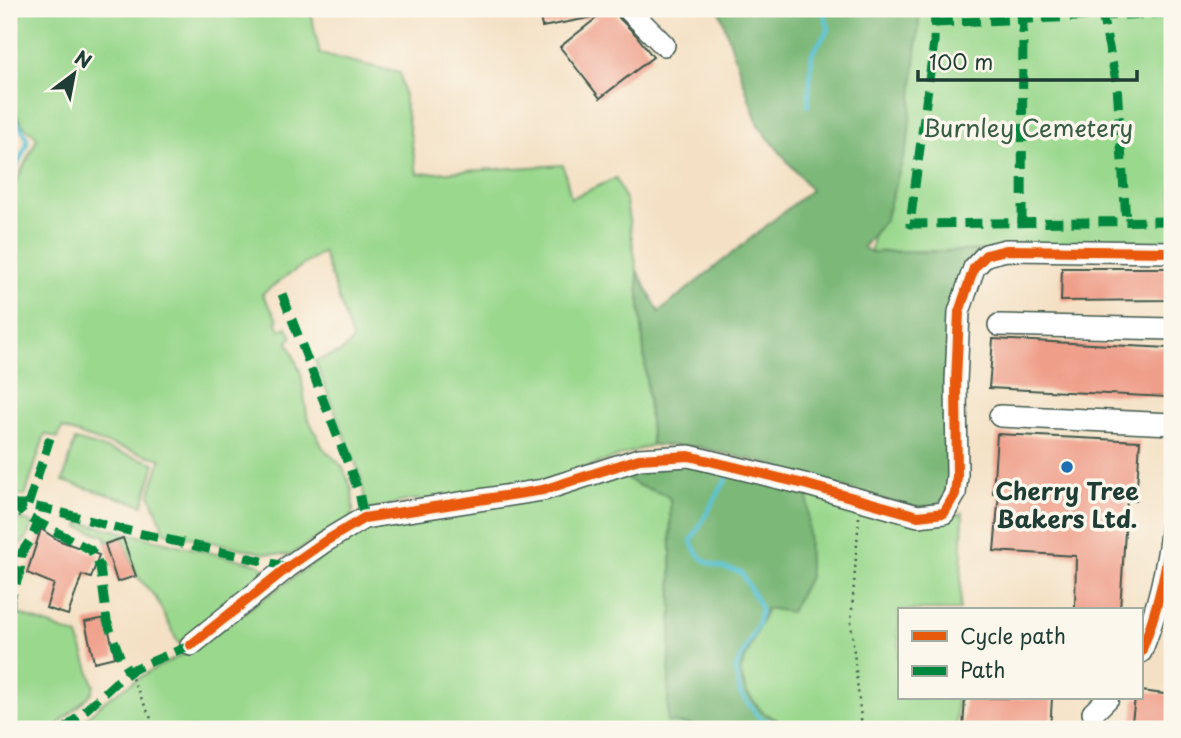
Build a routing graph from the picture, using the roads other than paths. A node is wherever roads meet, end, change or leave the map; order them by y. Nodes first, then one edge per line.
1 (628, 9) edge
2 (664, 45) dead end
3 (1172, 253) edge
4 (999, 325) dead end
5 (1172, 329) edge
6 (1000, 416) dead end
7 (1172, 424) edge
8 (1172, 523) edge
9 (191, 645) dead end
10 (1142, 650) edge

1 - 2 street
3 - 9 street
4 - 5 street
6 - 7 street
8 - 10 street

